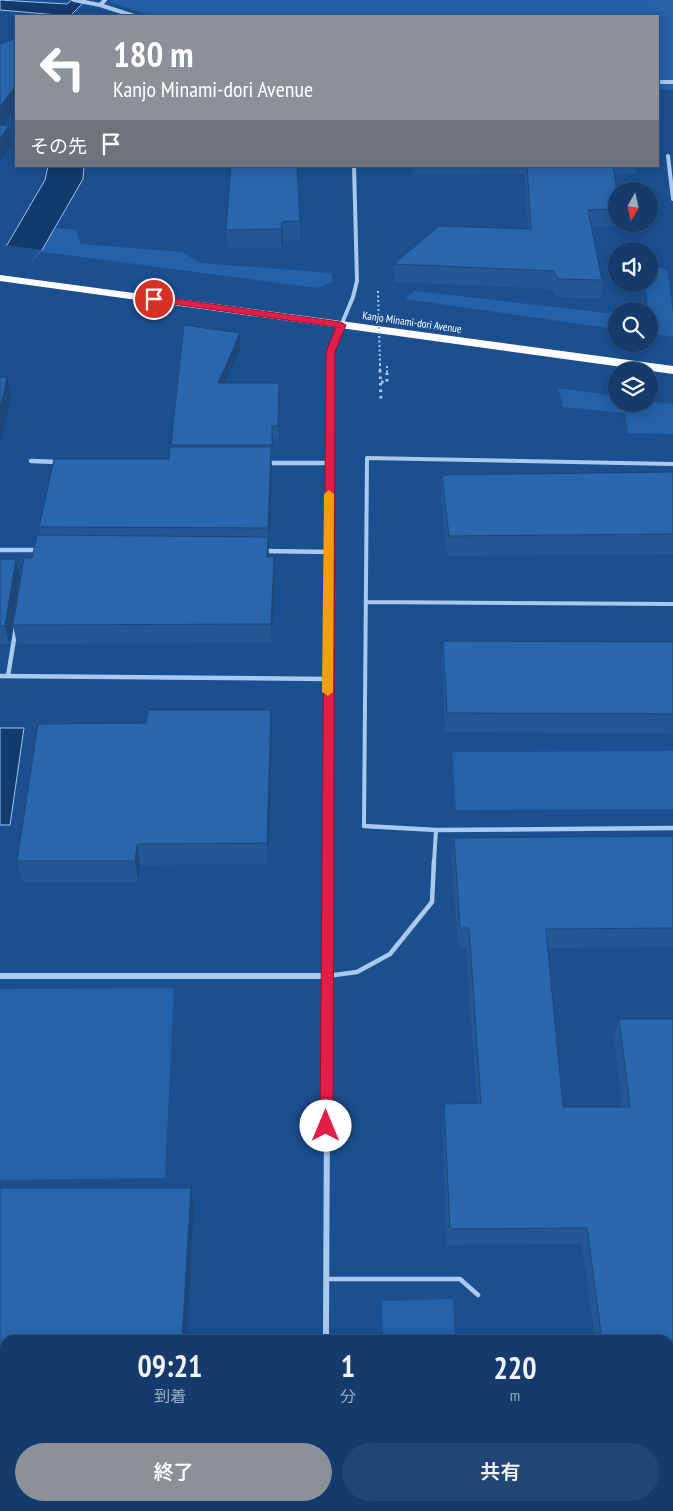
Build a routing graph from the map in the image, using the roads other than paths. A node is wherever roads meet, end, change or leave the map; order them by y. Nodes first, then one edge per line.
1 (74, 0) edge
2 (105, 0) edge
3 (100, 5) junction
4 (131, 15) edge
5 (659, 82) edge
6 (673, 82) edge
7 (668, 156) dead end
8 (354, 167) edge
9 (673, 200) edge
10 (0, 278) edge
11 (341, 325) junction
12 (673, 370) edge
13 (32, 461) dead end
14 (61, 462) edge
15 (260, 463) edge
16 (329, 463) junction
17 (673, 464) edge
18 (0, 550) edge
19 (28, 550) junction
20 (48, 550) edge
21 (261, 551) edge
22 (329, 552) junction
23 (27, 560) edge
24 (366, 602) junction
25 (673, 604) edge
26 (18, 618) edge
27 (0, 676) edge
28 (8, 676) junction
29 (328, 679) junction
30 (364, 826) joint
31 (673, 828) edge
32 (436, 830) junction
33 (0, 976) edge
34 (326, 976) junction
35 (327, 1279) junction
36 (478, 1295) dead end
37 (326, 1335) edge

1 - 3 street
2 - 3 street
3 - 4 street
5 - 6 street
7 - 9 street
8 - 11 street
10 - 11 highway, Kanjo Minami-dori Avenue
11 - 12 highway, Kanjo Minami-dori Avenue
11 - 16 street
13 - 14 street
15 - 16 street
16 - 22 street
17 - 24 lane
18 - 19 street
19 - 20 street
19 - 23 street
21 - 22 street
22 - 29 street
24 - 25 lane
24 - 30 lane
26 - 28 street
27 - 28 street
28 - 29 street
29 - 34 street
30 - 32 street
31 - 32 street
32 - 34 lane
33 - 34 street
34 - 35 street
35 - 36 lane
35 - 37 street

